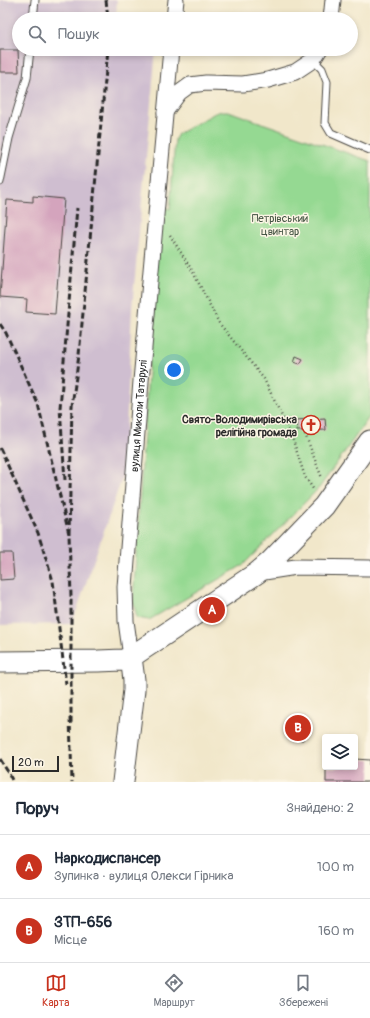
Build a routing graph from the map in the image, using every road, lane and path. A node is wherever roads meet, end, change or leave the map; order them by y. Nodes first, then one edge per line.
1 (35, 0) edge
2 (176, 0) edge
3 (333, 0) edge
4 (34, 12) edge
5 (175, 12) edge
6 (332, 12) edge
7 (29, 56) edge
8 (170, 56) edge
9 (315, 56) edge
10 (318, 56) edge
11 (165, 112) junction
12 (370, 150) edge
13 (0, 182) edge
14 (166, 228) dead end
15 (305, 434) dead end
16 (370, 442) edge
17 (327, 501) junction
18 (370, 568) edge
19 (258, 573) junction
20 (131, 656) junction
21 (0, 662) edge
22 (123, 782) edge

1 - 4 lane
2 - 5 street
3 - 6 street
7 - 13 lane
8 - 11 street, вулиця Миколи Татарулі
9 - 11 street
10 - 12 lane
11 - 20 street, вулиця Миколи Татарулі
14 - 17 path
15 - 17 path
16 - 17 street
17 - 19 street
18 - 19 street
19 - 20 street
20 - 21 street
20 - 22 street, вулиця Миколи Татарулі

